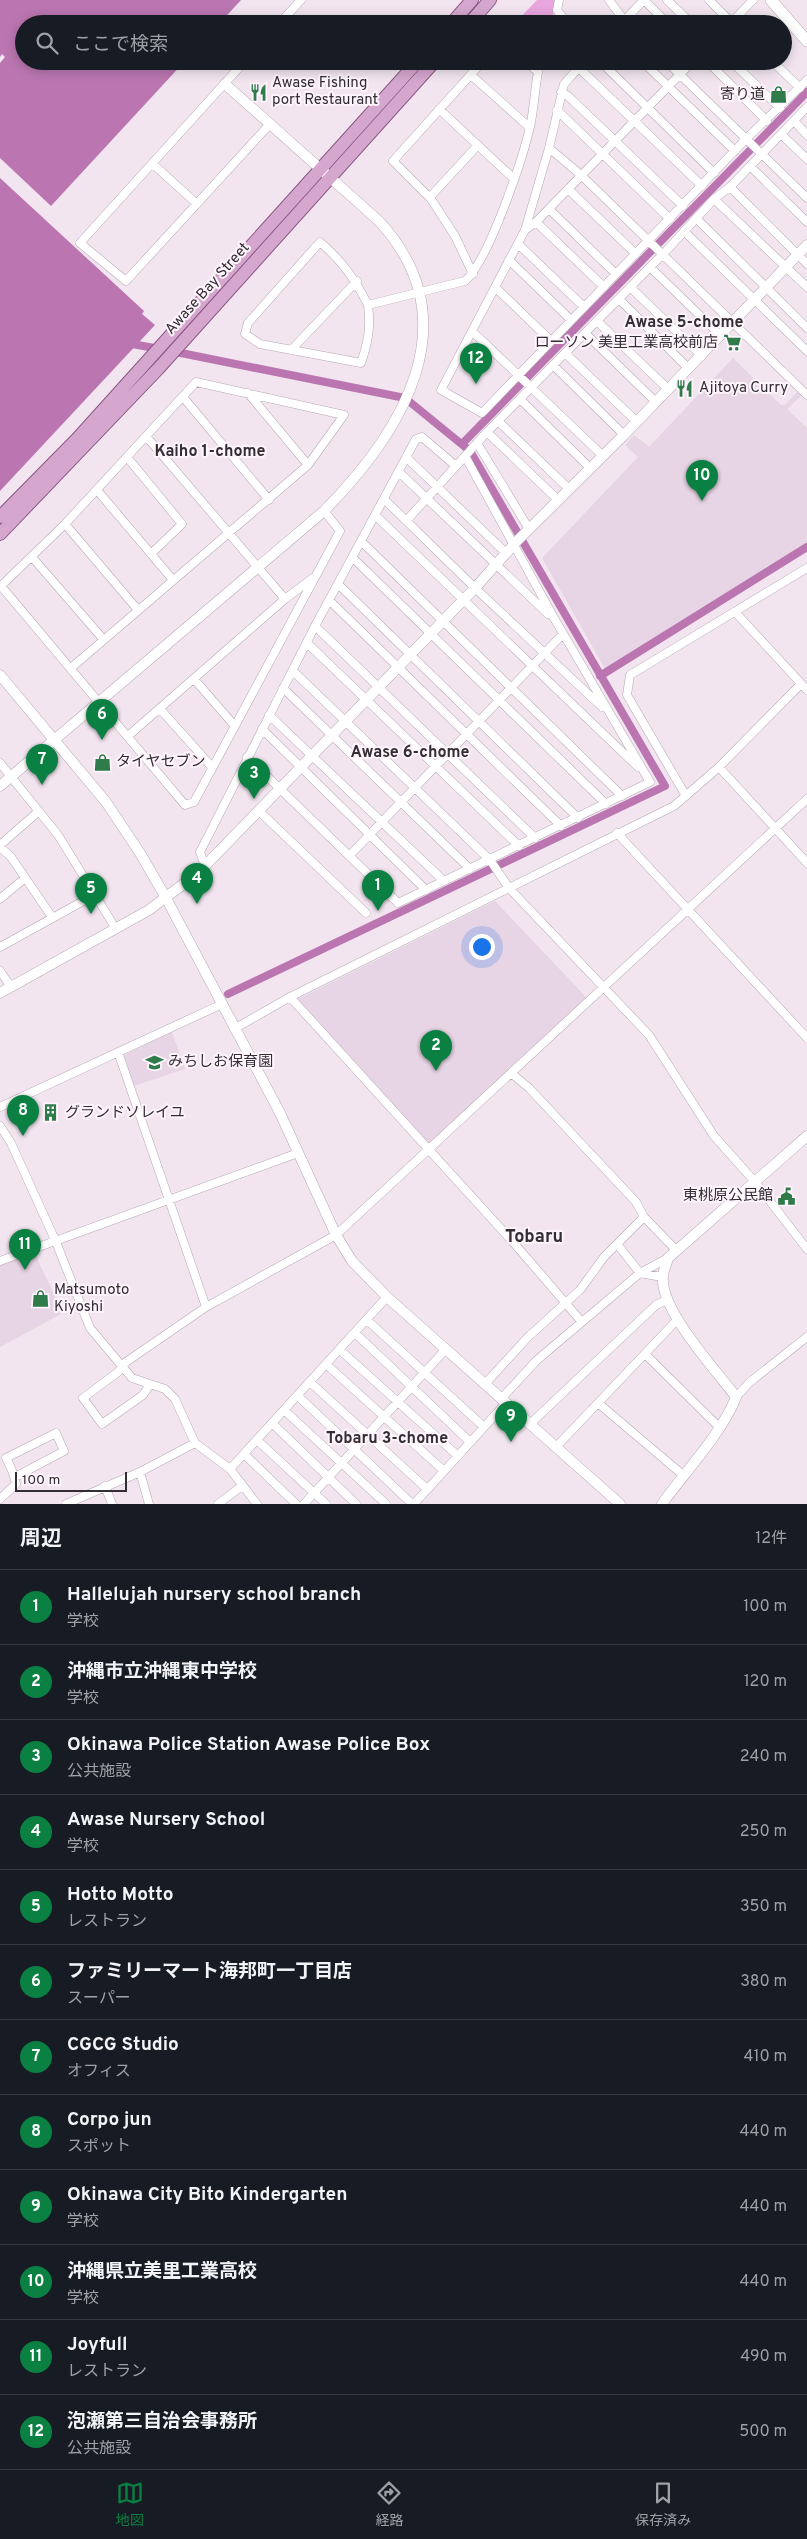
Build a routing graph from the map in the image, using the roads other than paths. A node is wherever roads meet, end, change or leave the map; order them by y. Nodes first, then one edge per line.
1 (301, 0) edge
2 (472, 0) edge
3 (490, 0) edge
4 (560, 0) edge
5 (609, 0) edge
6 (644, 0) edge
7 (667, 0) edge
8 (709, 0) edge
9 (753, 0) edge
10 (771, 0) edge
11 (287, 15) edge
12 (459, 15) edge
13 (477, 15) edge
14 (561, 15) edge
15 (619, 15) edge
16 (631, 15) edge
17 (659, 15) edge
18 (683, 15) edge
19 (724, 15) edge
20 (739, 15) edge
21 (784, 15) edge
22 (792, 24) edge
23 (807, 41) edge
24 (237, 70) edge
25 (411, 70) edge
26 (426, 70) edge
27 (475, 70) edge
28 (536, 70) edge
29 (577, 70) edge
30 (587, 70) edge
31 (609, 70) edge
32 (651, 70) edge
33 (675, 70) edge
34 (685, 70) edge
35 (716, 70) edge
36 (741, 70) edge
37 (781, 70) edge
38 (471, 75) junction
39 (680, 75) junction
40 (807, 80) edge
41 (225, 84) junction
42 (668, 87) junction
43 (800, 88) junction
44 (561, 92) junction
45 (807, 107) edge
46 (648, 108) junction
47 (780, 108) junction
48 (440, 109) junction
49 (557, 110) junction
50 (767, 120) junction
51 (794, 121) junction
52 (634, 122) junction
53 (270, 124) junction
54 (529, 127) junction
55 (781, 134) junction
56 (807, 135) edge
57 (746, 139) junction
58 (615, 141) junction
59 (478, 145) junction
60 (549, 148) junction
61 (735, 151) junction
62 (603, 154) junction
63 (763, 154) junction
64 (807, 159) edge
65 (153, 164) junction
66 (750, 166) junction
67 (714, 173) junction
68 (326, 174) junction
69 (581, 175) junction
70 (513, 178) junction
71 (702, 186) junction
72 (730, 187) junction
73 (568, 190) junction
74 (430, 197) junction
75 (807, 198) edge
76 (714, 199) junction
77 (197, 204) junction
78 (682, 206) junction
79 (549, 209) junction
80 (696, 218) junction
81 (670, 219) junction
82 (536, 222) junction
83 (807, 222) edge
84 (525, 230) junction
85 (684, 231) junction
86 (649, 241) junction
87 (518, 244) junction
88 (807, 245) edge
89 (636, 254) junction
90 (663, 254) junction
91 (798, 255) junction
92 (509, 260) junction
93 (807, 264) edge
94 (650, 267) junction
95 (786, 267) junction
96 (473, 274) junction
97 (616, 274) junction
98 (357, 282) junction
99 (495, 287) junction
100 (604, 287) junction
101 (630, 287) junction
102 (765, 287) junction
103 (807, 287) edge
104 (420, 293) junction
105 (618, 299) junction
106 (754, 300) junction
107 (368, 305) junction
108 (584, 307) junction
109 (571, 320) junction
110 (597, 321) junction
111 (733, 322) junction
112 (807, 328) edge
113 (472, 331) junction
114 (584, 333) junction
115 (721, 336) junction
116 (551, 341) junction
117 (291, 350) junction
118 (807, 351) edge
119 (565, 353) junction
120 (702, 356) junction
121 (553, 365) junction
122 (689, 369) junction
123 (518, 374) junction
124 (532, 386) junction
125 (668, 390) junction
126 (806, 390) edge
127 (248, 393) junction
128 (182, 397) junction
129 (520, 399) junction
130 (656, 402) junction
131 (498, 421) junction
132 (637, 422) junction
133 (487, 432) junction
134 (624, 435) junction
135 (146, 436) junction
136 (477, 443) junction
137 (465, 456) junction
138 (603, 456) junction
139 (126, 458) junction
140 (406, 458) junction
141 (308, 465) junction
142 (456, 466) junction
143 (590, 468) junction
144 (399, 472) junction
145 (437, 487) junction
146 (570, 489) junction
147 (97, 490) junction
148 (384, 498) junction
149 (426, 499) junction
150 (269, 500) junction
151 (558, 500) junction
152 (324, 511) junction
153 (376, 516) junction
154 (0, 517) edge
155 (407, 520) junction
156 (65, 524) junction
157 (529, 529) junction
158 (0, 534) edge
159 (230, 534) junction
160 (362, 542) junction
161 (514, 545) junction
162 (506, 553) junction
163 (151, 554) junction
164 (32, 557) junction
165 (353, 558) junction
166 (495, 565) junction
167 (258, 567) junction
168 (807, 568) edge
169 (315, 576) junction
170 (173, 580) junction
171 (338, 584) junction
172 (475, 588) junction
173 (285, 599) junction
174 (329, 600) junction
175 (464, 600) junction
176 (138, 610) junction
177 (736, 613) junction
178 (554, 618) junction
179 (443, 620) junction
180 (315, 626) junction
181 (431, 632) junction
182 (563, 634) junction
183 (103, 639) junction
184 (307, 643) junction
185 (410, 653) junction
186 (544, 654) junction
187 (397, 666) junction
188 (532, 666) junction
189 (71, 668) junction
190 (293, 671) junction
191 (0, 675) edge
192 (194, 679) junction
193 (801, 684) junction
194 (377, 687) junction
195 (283, 688) junction
196 (511, 688) junction
197 (807, 690) edge
198 (366, 699) junction
199 (500, 699) junction
200 (99, 702) junction
201 (160, 709) junction
202 (609, 713) junction
203 (269, 715) junction
204 (480, 720) junction
205 (346, 721) junction
206 (234, 725) junction
207 (262, 729) junction
208 (332, 734) junction
209 (467, 734) junction
210 (128, 736) junction
211 (54, 738) junction
212 (448, 753) junction
213 (312, 756) junction
214 (247, 757) junction
215 (0, 763) edge
216 (436, 766) junction
217 (300, 767) junction
218 (719, 767) junction
219 (212, 768) junction
220 (645, 773) junction
221 (11, 776) junction
222 (0, 786) edge
223 (280, 788) junction
224 (415, 788) junction
225 (622, 796) junction
226 (686, 796) junction
227 (807, 799) edge
228 (401, 802) junction
229 (606, 804) junction
230 (40, 811) junction
231 (259, 811) junction
232 (578, 818) junction
233 (382, 822) junction
234 (561, 826) junction
235 (775, 829) junction
236 (617, 833) junction
237 (370, 834) junction
238 (535, 838) junction
239 (0, 846) edge
240 (519, 846) junction
241 (350, 856) junction
242 (490, 860) junction
243 (807, 863) edge
244 (205, 866) junction
245 (470, 869) junction
246 (25, 878) junction
247 (444, 881) junction
248 (509, 888) junction
249 (426, 890) junction
250 (96, 894) junction
251 (166, 898) junction
252 (0, 899) edge
253 (688, 910) junction
254 (366, 913) dead end
255 (52, 917) junction
256 (116, 929) junction
257 (0, 947) edge
258 (0, 971) edge
259 (11, 987) junction
260 (603, 989) junction
261 (0, 993) edge
262 (290, 997) junction
263 (222, 1004) junction
264 (234, 1029) junction
265 (807, 1038) edge
266 (118, 1052) junction
267 (511, 1073) junction
268 (0, 1107) edge
269 (0, 1126) edge
270 (807, 1136) edge
271 (429, 1150) junction
272 (298, 1152) junction
273 (755, 1182) junction
274 (169, 1199) junction
275 (644, 1218) junction
276 (336, 1235) junction
277 (56, 1242) junction
278 (617, 1244) junction
279 (807, 1249) edge
280 (672, 1254) junction
281 (0, 1261) edge
282 (640, 1273) junction
283 (662, 1277) junction
284 (387, 1297) junction
285 (667, 1300) junction
286 (564, 1304) junction
287 (206, 1307) junction
288 (367, 1320) junction
289 (677, 1320) junction
290 (581, 1322) junction
291 (355, 1333) junction
292 (807, 1337) edge
293 (446, 1349) junction
294 (340, 1350) junction
295 (645, 1354) junction
296 (327, 1365) junction
297 (122, 1367) junction
298 (423, 1374) junction
299 (310, 1382) junction
300 (485, 1384) junction
301 (149, 1386) junction
302 (410, 1387) junction
303 (298, 1396) junction
304 (736, 1397) junction
305 (503, 1401) junction
306 (397, 1402) junction
307 (598, 1403) junction
308 (285, 1411) junction
309 (383, 1416) junction
310 (272, 1424) junction
311 (530, 1424) junction
312 (484, 1427) junction
313 (719, 1427) junction
314 (367, 1433) junction
315 (257, 1440) junction
316 (470, 1442) junction
317 (195, 1443) junction
318 (556, 1447) junction
319 (354, 1448) junction
320 (244, 1454) junction
321 (458, 1456) junction
322 (341, 1463) junction
323 (230, 1469) junction
324 (444, 1471) junction
325 (140, 1472) junction
326 (683, 1475) junction
327 (14, 1477) junction
328 (328, 1479) junction
329 (105, 1486) junction
330 (242, 1486) junction
331 (427, 1489) junction
332 (315, 1493) junction
333 (0, 1498) edge
334 (66, 1504) edge
335 (112, 1504) edge
336 (149, 1504) edge
337 (218, 1504) edge
338 (257, 1504) edge
339 (296, 1504) edge
340 (304, 1504) edge
341 (326, 1504) edge
342 (356, 1504) edge
343 (386, 1504) edge
344 (413, 1504) edge
345 (620, 1504) edge
346 (662, 1504) edge

1 - 11 street
2 - 12 main road
3 - 13 main road
4 - 14 street
5 - 15 street
6 - 16 street
6 - 17 street
7 - 18 street
8 - 19 street
9 - 20 street
10 - 21 main road
22 - 23 main road
24 - 41 street
25 - 68 main road, Awase Bay Street
26 - 68 main road, Awase Bay Street
27 - 38 street
28 - 54 street
29 - 44 street
30 - 52 street
31 - 46 street
32 - 42 street
33 - 39 street
34 - 39 street
35 - 50 street
36 - 47 street
37 - 43 street
38 - 48 street
38 - 54 street
39 - 42 street
39 - 57 street
40 - 43 street
41 - 53 street
41 - 65 street
42 - 46 street
42 - 61 street
43 - 47 street
44 - 49 street
44 - 58 street
45 - 51 street
46 - 52 street
46 - 67 street
47 - 50 street
48 - 59 street
48 - 74 street
49 - 60 street
49 - 62 street
50 - 57 street
51 - 55 street
51 - 56 street
52 - 58 street
52 - 71 street
53 - 68 street
53 - 77 street
54 - 70 street
55 - 63 street
55 - 64 street
57 - 61 street
57 - 63 street
58 - 62 street
58 - 78 street
59 - 70 street
59 - 74 street
60 - 69 street
60 - 84 street
61 - 67 street
62 - 69 street
62 - 81 street
63 - 66 street
63 - 75 street
65 - 77 street
65 - 77 street
66 - 72 street
66 - 83 street
67 - 71 street
68 - 104 street
68 - 154 main road, Awase Bay Street
68 - 158 main road, Awase Bay Street
69 - 73 street
69 - 86 street
70 - 96 street
71 - 78 street
72 - 76 street
72 - 91 street
73 - 79 street
73 - 89 street
74 - 96 street
76 - 80 street
76 - 95 street
78 - 81 street
79 - 82 street
79 - 97 street
80 - 85 street
80 - 102 street
81 - 86 street
82 - 84 street
82 - 100 street
84 - 87 street
85 - 90 street
85 - 106 street
86 - 89 street
86 - 90 street
87 - 92 street
87 - 108 street
88 - 91 street
89 - 97 street
90 - 94 street
90 - 111 street
91 - 93 street
91 - 95 street
92 - 99 street
92 - 109 street
94 - 101 street
94 - 115 street
95 - 102 street
95 - 103 street
96 - 104 street
97 - 100 street
98 - 107 street
98 - 117 street
98 - 117 street
99 - 113 street
99 - 116 street
100 - 108 street
101 - 105 street
101 - 120 street
102 - 106 street
102 - 112 street
104 - 107 street
104 - 152 street
105 - 110 street
105 - 122 street
106 - 111 street
106 - 118 street
107 - 117 street
108 - 109 street
109 - 116 street
110 - 114 street
110 - 125 street
111 - 115 street
111 - 126 street
113 - 123 street
113 - 123 street
114 - 119 street
114 - 130 street
115 - 120 street
116 - 123 street
119 - 121 street
119 - 132 street
120 - 122 street
121 - 124 street
121 - 134 street
122 - 125 street
123 - 124 street
124 - 129 street
124 - 138 street
125 - 130 street
127 - 128 street
127 - 141 street
127 - 141 street
128 - 135 street
128 - 150 street
129 - 131 street
129 - 143 street
130 - 132 street
131 - 133 street
131 - 146 street
132 - 134 street
133 - 136 street
133 - 151 street
134 - 138 street
135 - 139 street
135 - 159 street
136 - 137 street
136 - 157 street
137 - 142 street
137 - 161 street
138 - 143 street
139 - 147 street
139 - 163 street
140 - 142 street
140 - 144 street
140 - 145 street
141 - 150 street
142 - 145 street
143 - 146 street
144 - 148 street
144 - 149 street
145 - 149 street
145 - 162 street
146 - 151 street
147 - 156 street
147 - 163 street
148 - 153 street
148 - 155 street
149 - 155 street
149 - 166 street
150 - 159 street
151 - 157 street
152 - 167 street
152 - 169 street
153 - 160 street
153 - 175 street
155 - 172 street
156 - 164 street
156 - 176 street
157 - 161 street
159 - 167 street
159 - 170 street
160 - 165 street
160 - 179 street
161 - 162 street
161 - 178 street
162 - 166 street
163 - 170 street
164 - 183 street
164 - 189 street
165 - 171 street
165 - 181 street
166 - 172 street
166 - 178 street
167 - 173 street
167 - 200 street
168 - 177 street
169 - 173 street
169 - 206 street
170 - 176 street
171 - 174 street
171 - 185 street
172 - 175 street
172 - 186 street
173 - 192 street
174 - 180 street
174 - 187 street
175 - 179 street
175 - 188 street
176 - 183 street
177 - 193 street
177 - 226 street
178 - 182 street
179 - 181 street
179 - 196 street
180 - 184 street
180 - 194 street
181 - 185 street
181 - 199 street
182 - 186 street
182 - 202 street
183 - 189 street
184 - 190 street
184 - 198 street
185 - 187 street
185 - 204 street
186 - 188 street
186 - 202 street
187 - 194 street
187 - 209 street
188 - 196 street
188 - 220 street
189 - 200 street
190 - 195 street
190 - 205 street
191 - 211 street
192 - 201 street
192 - 206 street
193 - 197 street
193 - 218 street
194 - 198 street
194 - 212 street
195 - 203 street
195 - 208 street
196 - 199 street
196 - 225 street
198 - 205 street
198 - 216 street
199 - 204 street
199 - 229 street
200 - 210 street
200 - 211 street
201 - 210 street
201 - 219 street
202 - 220 street
203 - 207 street
203 - 213 street
204 - 209 street
204 - 232 street
205 - 208 street
205 - 224 street
206 - 219 street
207 - 214 street
207 - 217 street
208 - 213 street
208 - 228 street
209 - 212 street
209 - 234 street
210 - 219 street
211 - 221 street
211 - 251 street
212 - 216 street
212 - 238 street
213 - 217 street
213 - 233 street
214 - 223 street
214 - 244 street
215 - 221 street
216 - 224 street
216 - 240 street
217 - 223 street
217 - 237 street
218 - 226 street
218 - 235 street
220 - 225 street
221 - 222 street
221 - 230 street
223 - 231 street
223 - 241 street
224 - 228 street
224 - 242 street
225 - 229 street
226 - 236 street
227 - 235 street
228 - 233 street
228 - 245 street
229 - 232 street
230 - 239 street
230 - 250 street
231 - 244 street
231 - 254 street
232 - 234 street
233 - 237 street
233 - 247 street
234 - 238 street
235 - 243 street
235 - 253 street
236 - 248 street
236 - 253 street
237 - 241 street
237 - 249 street
238 - 240 street
239 - 246 street
240 - 242 street
241 - 249 street
242 - 245 street
242 - 248 street
244 - 251 street
245 - 247 street
246 - 252 street
246 - 255 street
247 - 249 street
248 - 260 street
248 - 262 street
250 - 255 street
250 - 256 street
251 - 256 street
251 - 263 street
253 - 260 street
253 - 265 street
255 - 257 street
256 - 259 street
258 - 259 street
259 - 261 street
260 - 267 street
260 - 273 street
262 - 264 street
262 - 271 street
263 - 264 street
263 - 266 street
264 - 272 street
266 - 268 street
266 - 274 street
267 - 271 street
267 - 275 street
269 - 277 street
270 - 273 street
271 - 276 street
271 - 286 street
272 - 274 street
272 - 276 street
273 - 279 street
273 - 280 street
274 - 277 street
274 - 287 street
275 - 278 street
275 - 280 street
276 - 284 street
276 - 287 street
277 - 281 street
277 - 297 street
278 - 282 street
278 - 286 street
280 - 282 street
280 - 283 street
282 - 283 street
282 - 290 street
283 - 285 street
284 - 288 street
284 - 293 street
285 - 289 street
285 - 311 street
286 - 290 street
286 - 300 street
287 - 297 street
288 - 291 street
288 - 298 street
289 - 295 street
289 - 304 street
290 - 305 street
291 - 294 street
291 - 302 street
292 - 304 street
293 - 298 street
293 - 300 street
294 - 296 street
294 - 306 street
295 - 307 street
295 - 313 street
296 - 299 street
296 - 309 street
297 - 301 street
297 - 301 street
298 - 302 street
298 - 312 street
299 - 303 street
299 - 314 street
300 - 305 street
301 - 317 street
302 - 306 street
302 - 316 street
303 - 308 street
303 - 319 street
304 - 313 street
305 - 311 street
305 - 312 street
306 - 309 street
306 - 321 street
307 - 318 street
307 - 326 street
308 - 310 street
308 - 322 street
309 - 314 street
309 - 324 street
310 - 315 street
310 - 328 street
311 - 318 street
312 - 316 street
313 - 326 street
314 - 319 street
314 - 331 street
315 - 320 street
315 - 332 street
316 - 321 street
317 - 323 street
317 - 325 street
318 - 345 street
319 - 322 street
319 - 344 street
320 - 323 street
320 - 339 street
321 - 324 street
322 - 328 street
322 - 343 street
323 - 330 street
324 - 331 street
325 - 329 street
325 - 336 street
326 - 346 street
327 - 327 street
327 - 333 street
328 - 332 street
328 - 342 street
329 - 334 street
329 - 335 street
330 - 337 street
330 - 338 street
331 - 344 street
332 - 340 street
332 - 341 street

